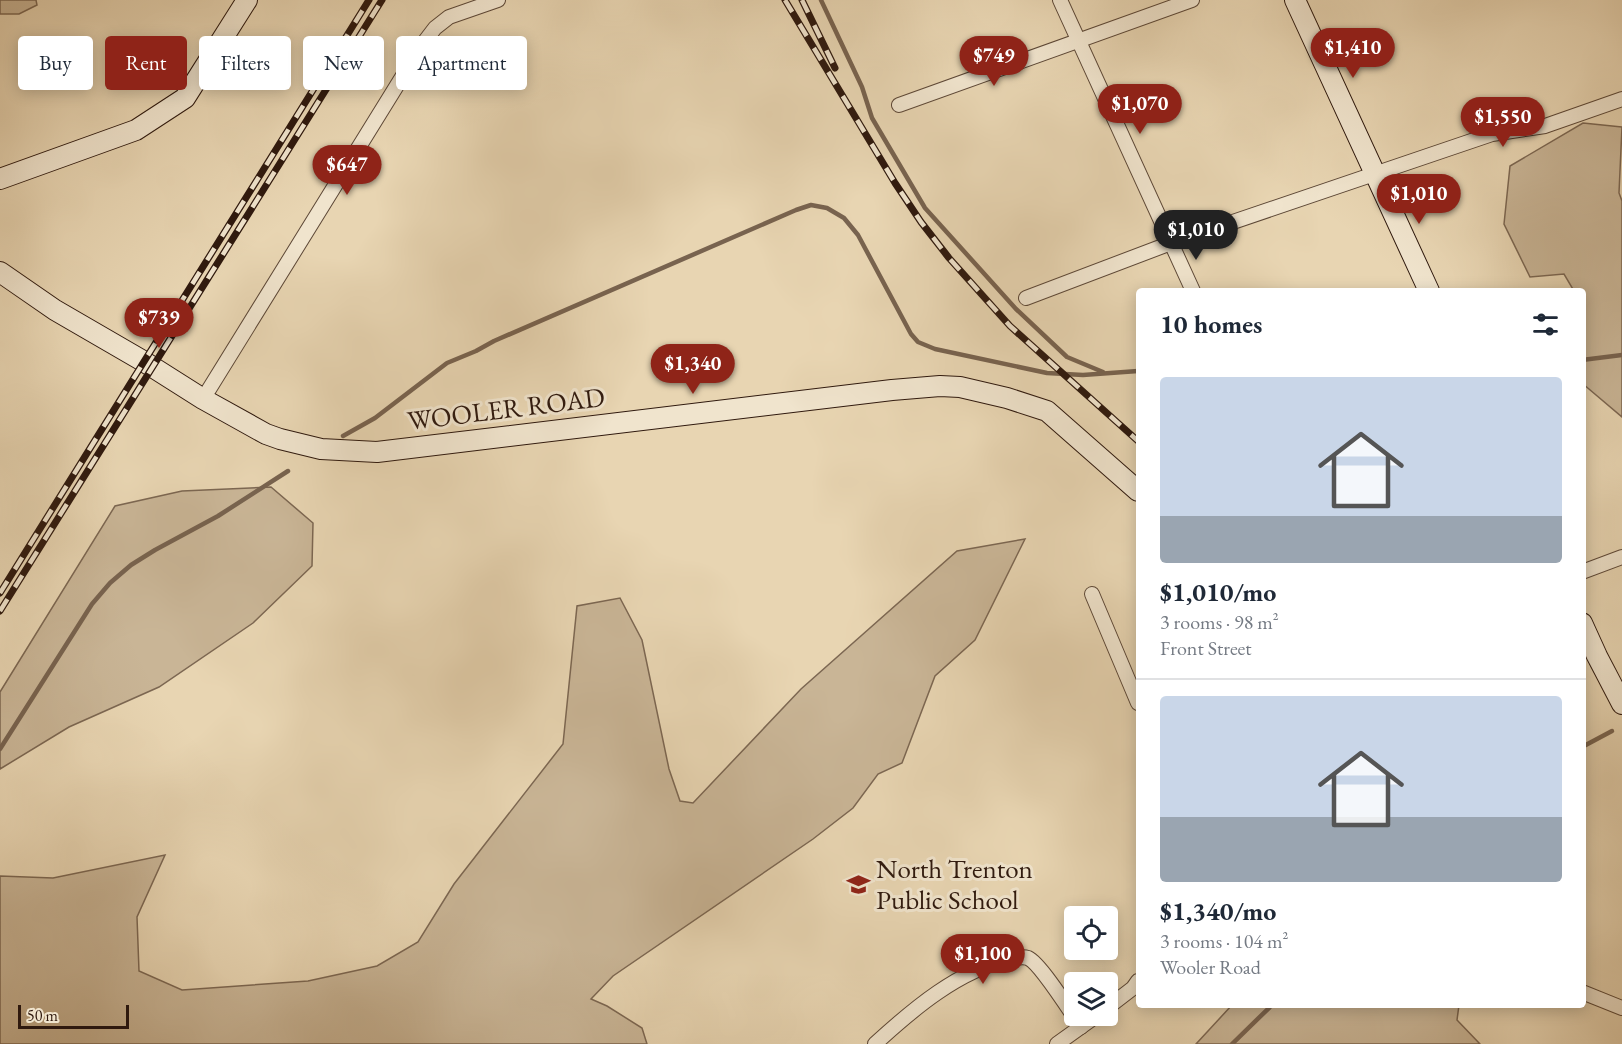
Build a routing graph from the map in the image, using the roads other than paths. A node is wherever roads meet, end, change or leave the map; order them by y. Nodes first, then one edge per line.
1 (247, 0) edge
2 (498, 0) edge
3 (1060, 0) edge
4 (1192, 0) edge
5 (1295, 0) edge
6 (1078, 40) junction
7 (1622, 99) edge
8 (899, 105) dead end
9 (1376, 174) junction
10 (0, 178) edge
11 (1171, 243) junction
12 (0, 272) edge
13 (1192, 288) edge
14 (1428, 288) edge
15 (1026, 298) dead end
16 (202, 399) junction
17 (1136, 488) edge
18 (1622, 557) edge
19 (1586, 570) edge
20 (1092, 594) dead end
21 (1586, 632) edge
22 (1136, 698) edge
23 (1622, 704) edge
24 (1136, 984) edge
25 (1586, 994) edge
26 (1118, 1000) edge
27 (1622, 1008) edge
28 (1081, 1027) joint
29 (875, 1044) edge
30 (1057, 1044) edge

1 - 10 street
2 - 16 street
3 - 6 street
4 - 6 street
5 - 9 street
6 - 8 street
6 - 11 street
7 - 9 street
9 - 11 street
9 - 14 street
11 - 13 street
11 - 15 street
12 - 16 street, WOOLER ROAD
16 - 17 street, WOOLER ROAD
18 - 19 street
20 - 22 street
21 - 23 street
24 - 26 street
25 - 27 street
28 - 29 street
28 - 30 street

